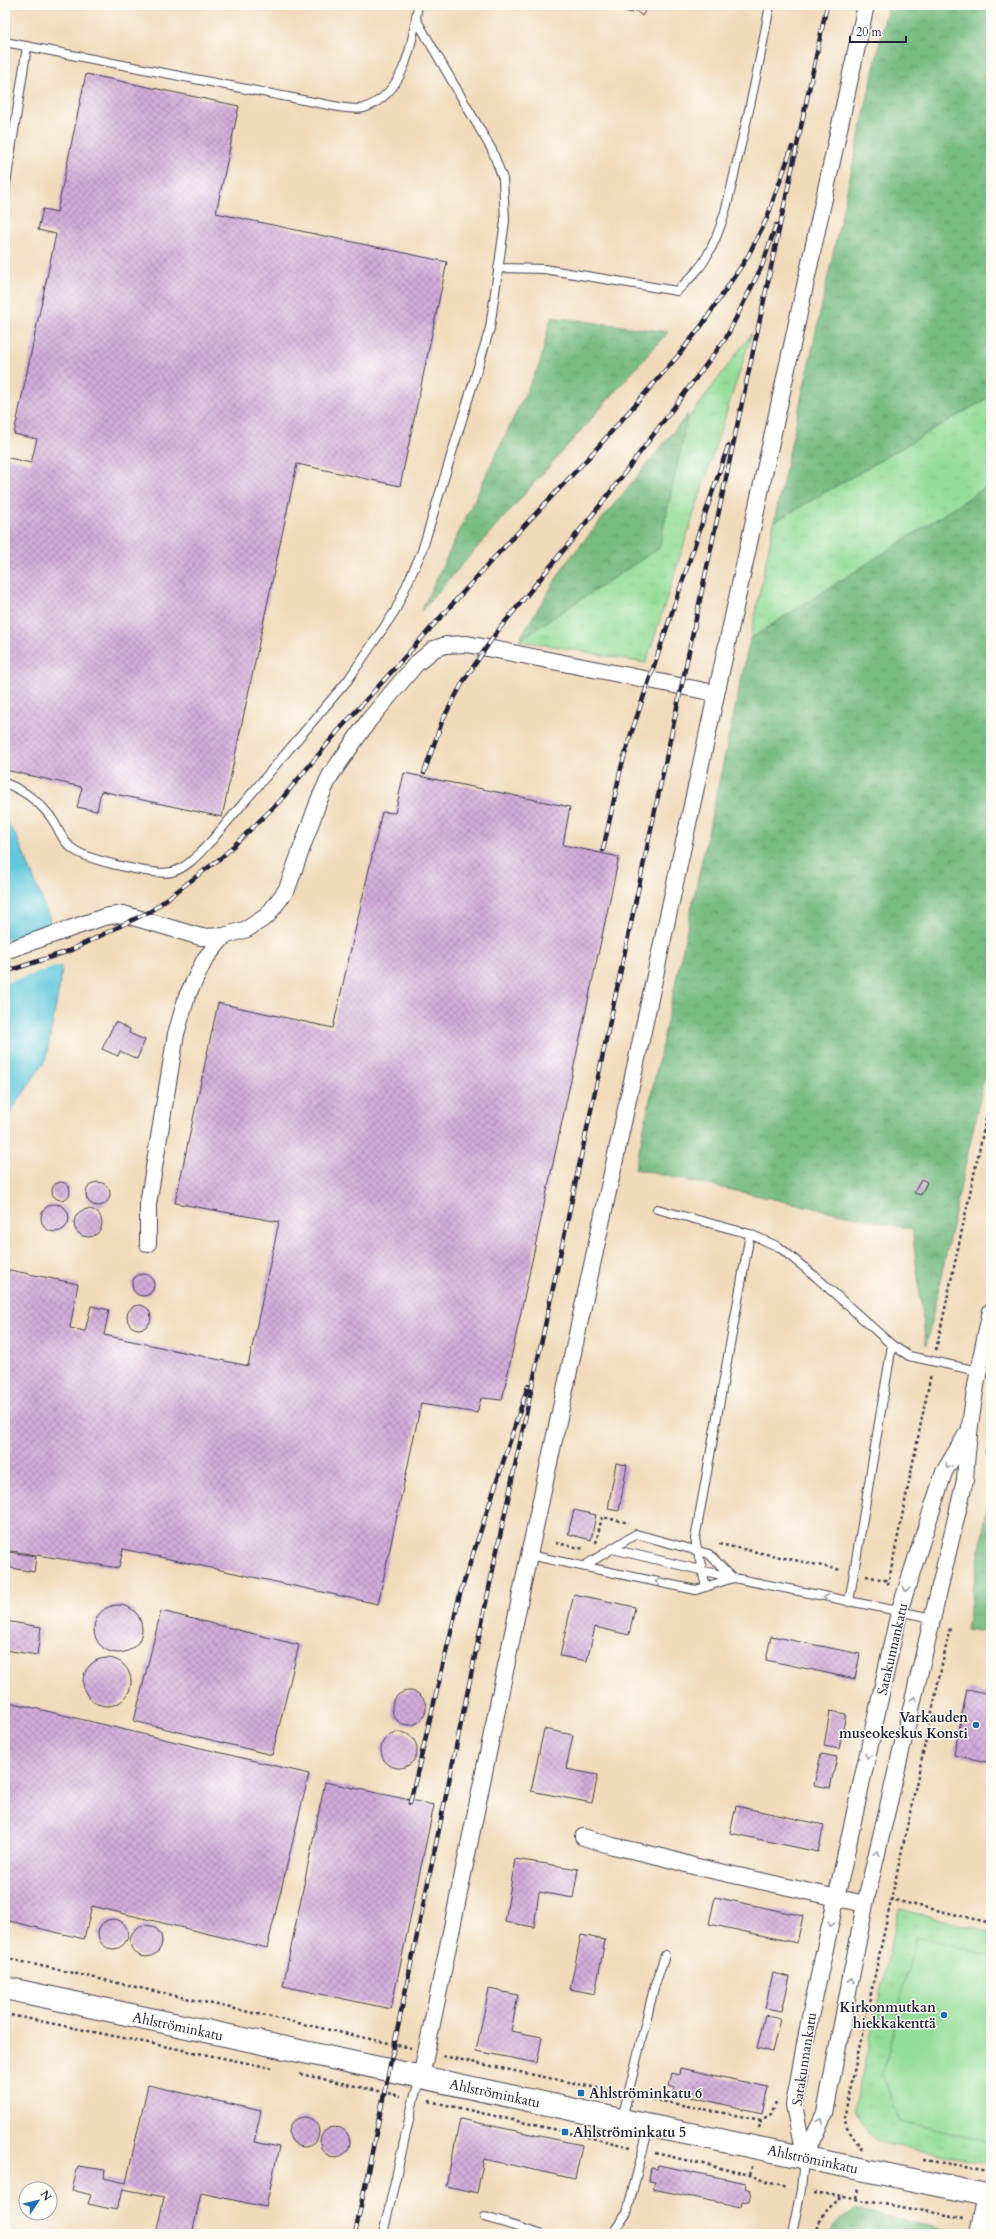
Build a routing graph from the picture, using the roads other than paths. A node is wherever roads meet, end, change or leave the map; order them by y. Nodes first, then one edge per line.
1 (418, 5) edge
2 (770, 5) edge
3 (866, 5) edge
4 (416, 19) junction
5 (5, 42) edge
6 (27, 46) junction
7 (5, 190) edge
8 (498, 268) junction
9 (715, 693) junction
10 (5, 783) edge
11 (224, 936) junction
12 (5, 951) edge
13 (657, 1209) dead end
14 (750, 1234) junction
15 (148, 1244) dead end
16 (991, 1311) edge
17 (892, 1345) junction
18 (983, 1367) edge
19 (968, 1432) junction
20 (612, 1549) junction
21 (698, 1551) junction
22 (529, 1555) junction
23 (584, 1566) junction
24 (702, 1571) junction
25 (734, 1578) junction
26 (706, 1587) junction
27 (849, 1602) junction
28 (900, 1612) junction
29 (933, 1618) junction
30 (583, 1837) dead end
31 (837, 1897) junction
32 (865, 1904) junction
33 (665, 1954) dead end
34 (5, 1988) edge
35 (421, 2077) junction
36 (622, 2120) junction
37 (649, 2125) junction
38 (804, 2156) junction
39 (989, 2195) edge
40 (485, 2217) dead end
41 (979, 2228) edge
42 (383, 2234) edge
43 (540, 2234) edge
44 (612, 2234) edge
45 (792, 2234) edge

1 - 4 lane
2 - 8 lane
3 - 9 street
4 - 6 lane
4 - 8 lane
5 - 6 lane
6 - 7 lane
8 - 10 lane
9 - 11 street
9 - 22 street
11 - 12 street
11 - 15 street
13 - 14 lane
14 - 17 lane
14 - 21 lane
16 - 18 street, Satakunnankatu
17 - 18 lane
17 - 27 lane
18 - 19 street, Satakunnankatu
19 -> 28 street, Satakunnankatu
19 - 29 street, Satakunnankatu
20 - 21 lane
20 - 23 lane
20 - 24 lane
21 - 24 lane
21 - 25 lane
22 - 23 lane
22 - 35 street
26 -> 23 lane
24 - 25 lane
24 - 26 lane
25 - 26 lane
27 -> 25 lane
27 - 28 lane
28 - 29 lane
28 -> 31 street, Satakunnankatu
32 -> 29 street, Satakunnankatu
30 - 31 street
31 - 32 street
31 -> 38 street, Satakunnankatu
38 -> 32 street, Satakunnankatu
33 - 36 lane
34 - 35 street, Ahlströminkatu
35 - 36 street, Ahlströminkatu
35 - 42 lane
36 - 37 street, Ahlströminkatu
37 - 38 street, Ahlströminkatu
37 - 44 lane
38 - 39 street, Ahlströminkatu
38 - 45 lane
39 - 41 street
40 - 43 lane

